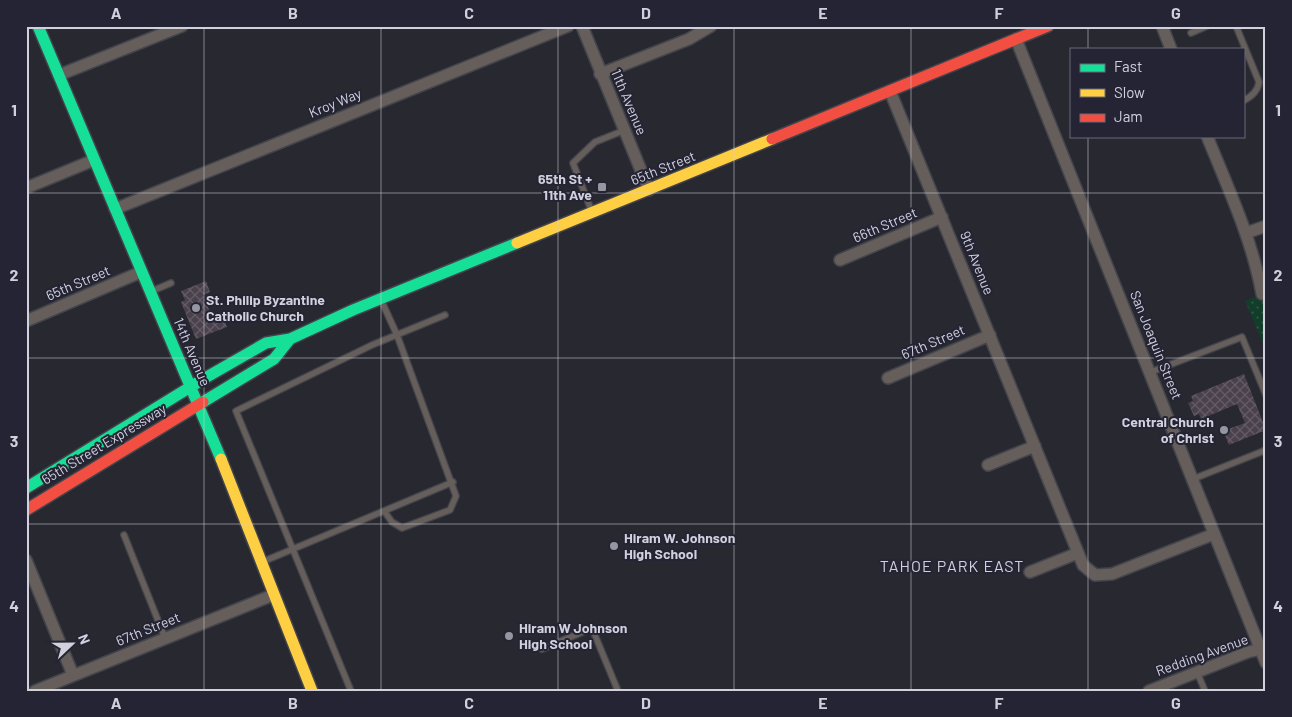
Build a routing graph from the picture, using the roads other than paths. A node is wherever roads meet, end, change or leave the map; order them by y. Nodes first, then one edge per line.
1 (38, 26) edge
2 (182, 26) edge
3 (568, 26) edge
4 (582, 26) edge
5 (711, 26) edge
6 (1048, 26) edge
7 (1162, 26) edge
8 (1207, 26) edge
9 (1236, 26) edge
10 (1191, 33) dead end
11 (1016, 39) junction
12 (1171, 48) edge
13 (600, 74) junction
14 (59, 75) junction
15 (890, 91) junction
16 (1244, 100) edge
17 (625, 130) junction
18 (1208, 138) edge
19 (94, 160) junction
20 (26, 188) edge
21 (649, 190) junction
22 (115, 209) junction
23 (592, 213) junction
24 (942, 217) junction
25 (1266, 226) edge
26 (1246, 233) junction
27 (840, 260) dead end
28 (141, 272) junction
29 (171, 283) dead end
30 (150, 292) junction
31 (1262, 294) dead end
32 (382, 302) dead end
33 (445, 316) dead end
34 (26, 321) edge
35 (397, 335) junction
36 (990, 335) junction
37 (290, 339) junction
38 (1151, 372) junction
39 (888, 378) dead end
40 (190, 387) junction
41 (1266, 395) edge
42 (198, 405) junction
43 (1035, 446) junction
44 (1266, 450) edge
45 (988, 465) dead end
46 (1193, 479) junction
47 (453, 482) junction
48 (26, 488) edge
49 (26, 510) edge
50 (384, 511) junction
51 (1214, 534) junction
52 (124, 535) dead end
53 (294, 548) junction
54 (1078, 553) junction
55 (26, 560) edge
56 (260, 563) junction
57 (1030, 572) dead end
58 (273, 595) junction
59 (165, 638) junction
60 (542, 649) dead end
61 (1263, 649) edge
62 (1266, 663) edge
63 (1197, 672) junction
64 (73, 675) junction
65 (34, 691) edge
66 (312, 691) edge
67 (351, 691) edge
68 (618, 691) edge
69 (1149, 691) edge
70 (1205, 691) edge

1 - 14 main road, 14th Avenue
2 - 14 street
3 - 22 street, Kroy Way
4 - 13 street, 11th Avenue
5 - 13 street
6 - 11 main road, 65th Street
7 - 12 street
8 - 10 lane
9 - 16 lane
11 - 15 main road, 65th Street
11 - 38 street, San Joaquin Street
13 - 17 street, 11th Avenue
14 - 19 main road, 14th Avenue
15 - 21 main road, 65th Street
15 - 24 street, 9th Avenue
17 - 21 street, 11th Avenue
17 - 23 lane
18 - 26 street
19 - 20 street
19 - 22 main road, 14th Avenue
21 - 23 main road, 65th Street
22 - 28 main road, 14th Avenue
23 - 37 main road, 65th Street
24 - 27 street, 66th Street
24 - 36 street, 9th Avenue
25 - 26 street
26 - 31 street
28 - 30 main road, 14th Avenue
28 - 34 street, 65th Street
29 - 30 lane
30 - 40 main road, 14th Avenue
32 - 35 lane
33 - 35 lane
35 - 47 lane
35 - 53 lane
36 - 39 street, 67th Street
36 - 43 street, 9th Avenue
37 - 40 main road, 65th Street
37 - 42 main road, 65th Street
38 - 41 lane
38 - 46 street, San Joaquin Street
40 - 42 main road, 14th Avenue
40 - 48 main road, 65th Street Expressway
42 - 49 main road, 65th Street Expressway
42 - 56 main road, 14th Avenue
43 - 45 street
43 - 54 street, 9th Avenue
44 - 46 lane
46 - 51 street, San Joaquin Street
47 - 50 lane
47 - 50 lane
50 - 53 lane
51 - 54 street, 9th Avenue
51 - 61 street, San Joaquin Street
52 - 59 lane
53 - 56 lane
53 - 67 lane
54 - 57 street
55 - 64 street
56 - 58 main road, 14th Avenue
58 - 59 street, 67th Street
58 - 66 main road, 14th Avenue
59 - 64 street, 67th Street
60 - 68 lane
61 - 62 street, San Joaquin Street
61 - 63 street, Redding Avenue
63 - 69 street, Redding Avenue
63 - 70 lane
64 - 65 street, 67th Street

